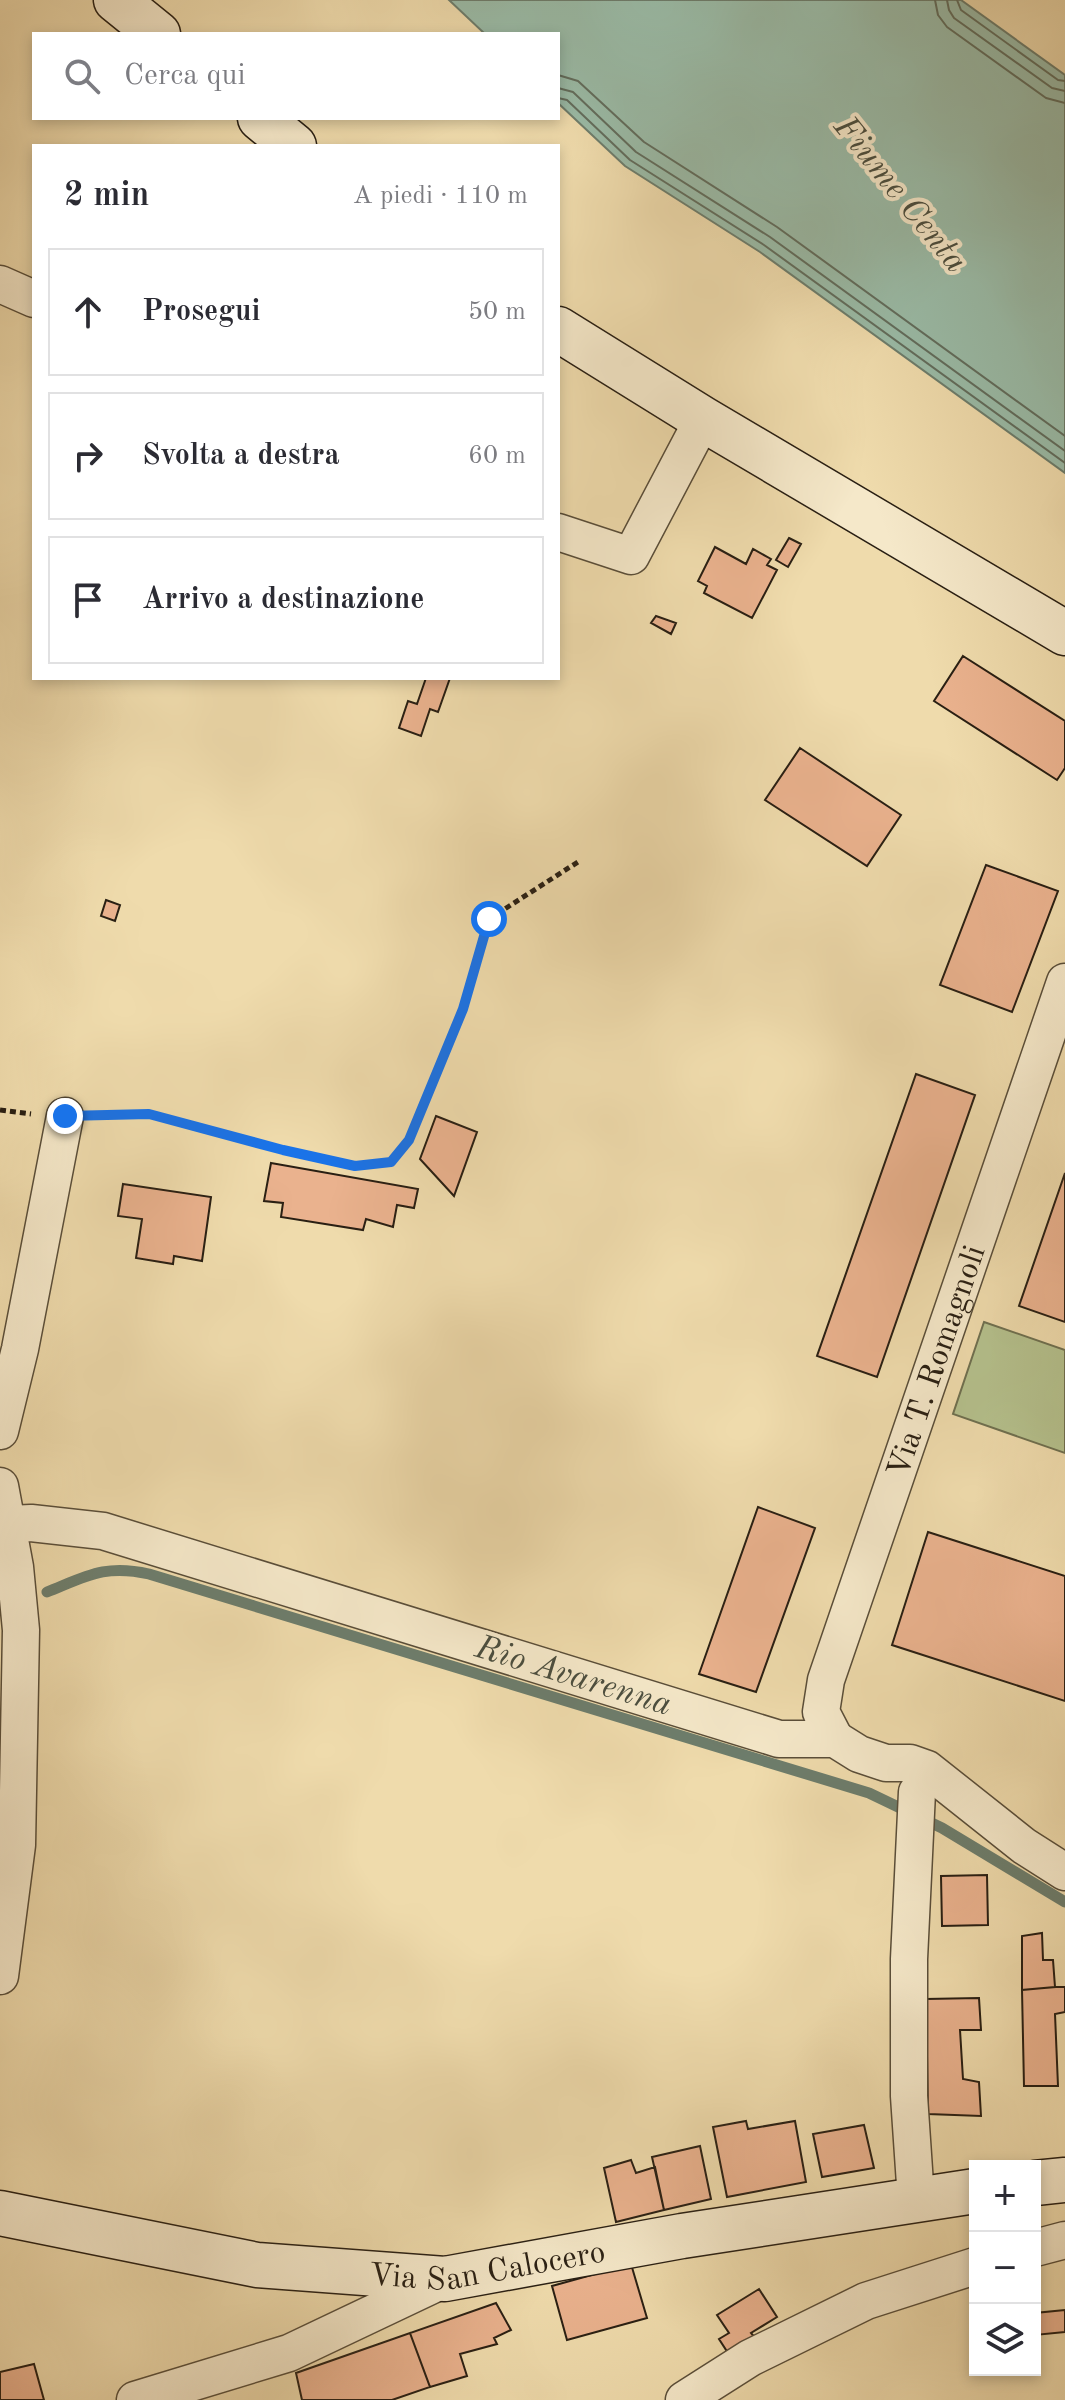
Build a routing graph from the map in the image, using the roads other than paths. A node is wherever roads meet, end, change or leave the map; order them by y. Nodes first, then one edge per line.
1 (116, 0) edge
2 (156, 32) edge
3 (262, 120) edge
4 (292, 144) edge
5 (0, 284) edge
6 (32, 298) edge
7 (560, 330) edge
8 (703, 419) junction
9 (560, 533) edge
10 (1065, 633) edge
11 (1065, 982) edge
12 (65, 1116) road end
13 (0, 1431) edge
14 (0, 1486) edge
15 (9, 1524) junction
16 (835, 1739) junction
17 (917, 1792) dead end
18 (1065, 1872) edge
19 (0, 1976) edge
20 (1065, 2180) edge
21 (1041, 2182) edge
22 (969, 2192) edge
23 (916, 2199) junction
24 (0, 2213) edge
25 (1065, 2240) edge
26 (1041, 2246) edge
27 (969, 2268) edge
28 (445, 2279) junction
29 (135, 2400) edge
30 (684, 2400) edge

1 - 2 main road
3 - 4 main road
5 - 6 street
7 - 8 main road
8 - 9 street
8 - 10 main road
11 - 16 street, Via T. Romagnoli
12 - 13 street
14 - 15 street
15 - 16 street
15 - 19 street
16 - 18 street
17 - 23 street
20 - 21 main road
22 - 23 main road, Via San Calocero
23 - 28 main road, Via San Calocero
24 - 28 main road, Via San Calocero
25 - 26 street
27 - 30 street
28 - 29 street

